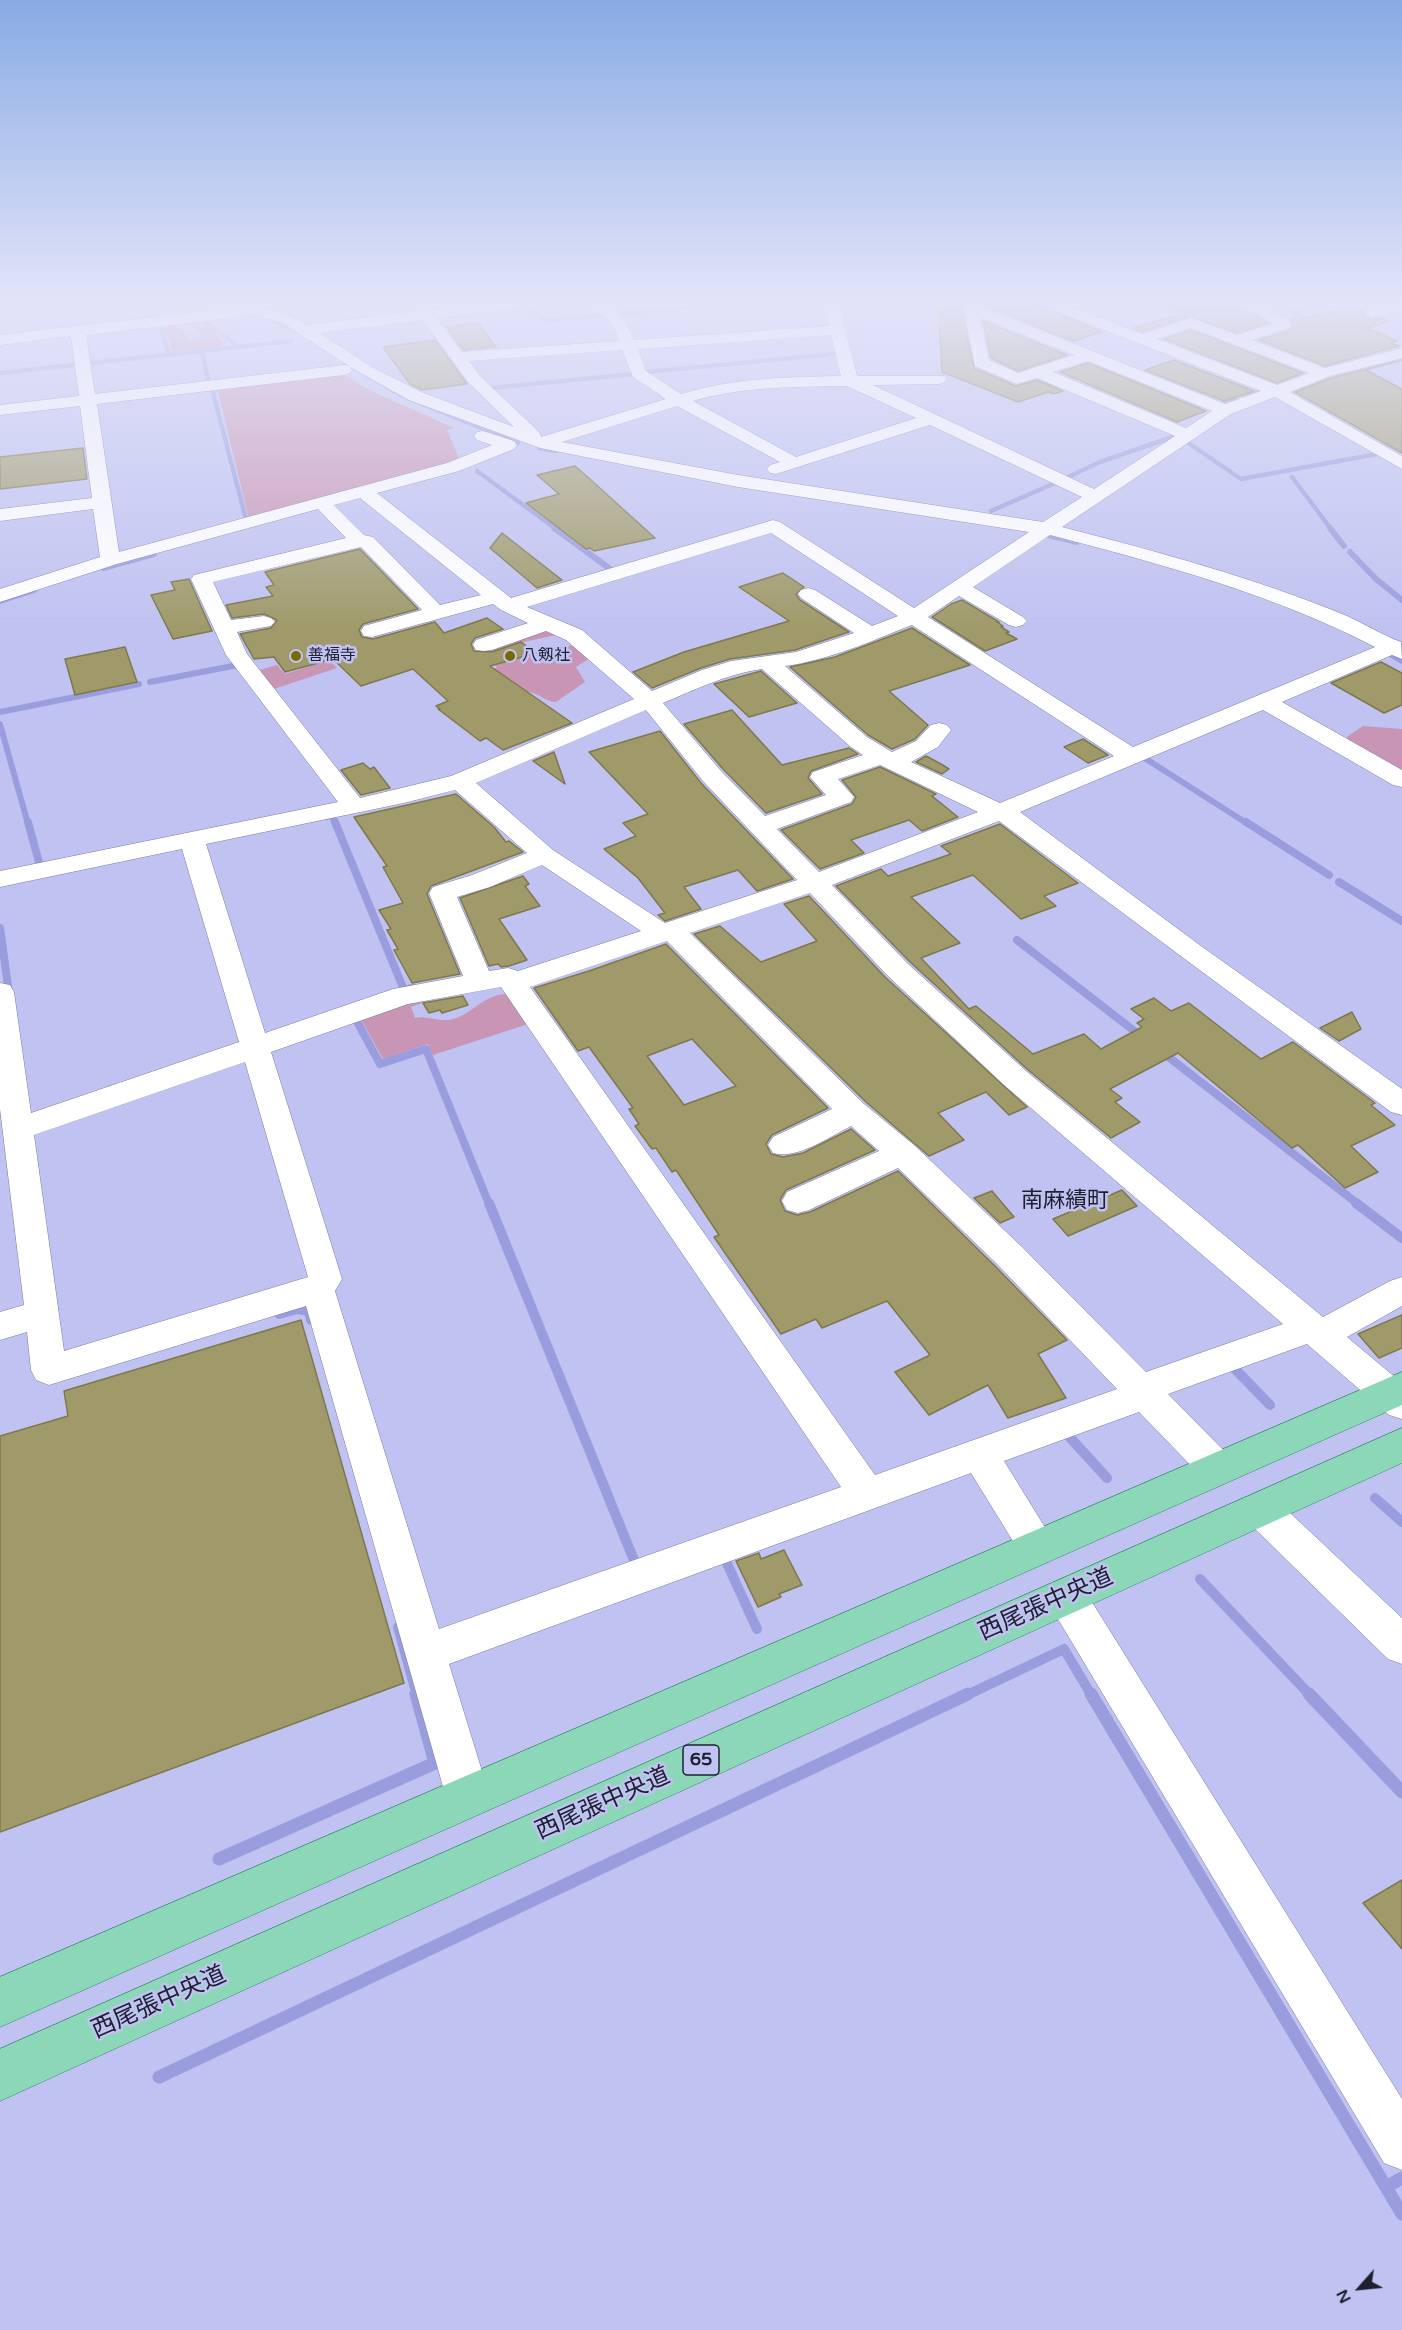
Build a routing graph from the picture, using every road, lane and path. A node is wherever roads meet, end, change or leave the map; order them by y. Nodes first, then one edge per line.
1 (88, 410) edge
2 (420, 410) edge
3 (452, 410) edge
4 (506, 410) edge
5 (648, 410) edge
6 (698, 410) edge
7 (910, 410) edge
8 (1128, 410) edge
9 (1226, 410) edge
10 (1309, 410) edge
11 (931, 420) junction
12 (1188, 435) junction
13 (540, 443) junction
14 (795, 463) junction
15 (1402, 464) edge
16 (738, 481) junction
17 (368, 495) junction
18 (1095, 496) junction
19 (102, 502) junction
20 (322, 503) junction
21 (0, 515) edge
22 (412, 530) junction
23 (1042, 532) junction
24 (184, 540) junction
25 (363, 541) junction
26 (110, 560) junction
27 (455, 564) junction
28 (401, 577) junction
29 (206, 578) junction
30 (959, 588) junction
31 (808, 594) dead end
32 (0, 596) edge
33 (502, 601) junction
34 (436, 613) junction
35 (914, 617) junction
36 (1016, 621) dead end
37 (264, 622) dead end
38 (548, 623) junction
39 (223, 627) junction
40 (372, 631) dead end
41 (872, 635) junction
42 (484, 645) dead end
43 (1394, 655) edge
44 (767, 662) junction
45 (649, 699) junction
46 (1264, 701) junction
47 (939, 730) dead end
48 (1132, 757) junction
49 (886, 758) junction
50 (1402, 780) edge
51 (460, 781) junction
52 (354, 806) junction
53 (1000, 812) junction
54 (759, 826) junction
55 (192, 839) junction
56 (544, 855) junction
57 (0, 879) edge
58 (814, 883) junction
59 (668, 933) junction
60 (480, 982) junction
61 (513, 983) junction
62 (0, 992) edge
63 (256, 1047) junction
64 (1402, 1104) edge
65 (852, 1112) junction
66 (13, 1133) edge
67 (783, 1145) dead end
68 (903, 1153) junction
69 (798, 1201) dead end
70 (318, 1289) junction
71 (1402, 1290) edge
72 (41, 1314) junction
73 (0, 1326) edge
74 (1316, 1332) junction
75 (1142, 1393) junction
76 (1398, 1395) edge
77 (1402, 1445) edge
78 (979, 1454) junction
79 (1218, 1469) junction
80 (867, 1494) junction
81 (1260, 1509) junction
82 (1038, 1547) junction
83 (1066, 1596) junction
84 (1402, 1645) edge
85 (426, 1653) junction
86 (468, 1797) junction
87 (0, 2002) edge
88 (0, 2074) edge
89 (1402, 2145) edge

1 - 19 street
2 - 17 street
3 - 13 street
4 - 13 street
5 - 13 street
6 - 14 street
7 - 11 street
8 - 12 street
9 - 12 street
10 - 15 street
11 - 14 street
11 - 18 street
12 - 18 street
13 - 16 street
13 - 17 street
14 - 16 street
16 - 23 street
17 - 20 street
17 - 22 street
18 - 23 street
19 - 21 street
19 - 26 street
20 - 24 street
20 - 25 street
22 - 25 street
22 - 27 street
23 - 30 street
23 - 43 street
24 - 26 street
24 - 29 street
25 - 28 street
25 - 29 street
26 - 32 street
27 - 28 street
27 - 33 street
28 - 34 street
29 - 39 street
30 - 35 street
30 - 36 street
31 - 41 street
33 - 34 street
33 - 35 street
33 - 38 street
34 - 40 street
35 - 41 street
35 - 48 street
37 - 39 street
38 - 42 street
38 - 45 street
39 - 52 street
41 - 44 street
43 - 46 street
44 - 45 street
44 - 49 street
45 - 51 street
45 - 54 street
46 - 48 street
46 - 50 street
47 - 49 street
48 - 53 street
49 - 53 street
49 - 54 street
51 - 52 street
51 - 56 street
52 - 55 street
53 - 58 street
53 - 64 street
54 - 58 street
55 - 57 street
55 - 63 street
56 - 59 street
56 - 60 street
58 - 59 street
58 - 74 street
59 - 61 street
59 - 65 street
60 - 61 street
60 - 63 street
61 - 80 street
62 - 66 street
63 - 66 street
63 - 70 street
65 - 67 street
65 - 68 street
66 - 72 street
68 - 69 street
68 - 75 street
70 - 72 street
70 - 85 street
71 - 74 street
72 - 73 street
74 - 75 street
74 - 76 street
75 - 78 street
75 - 79 street
76 - 79 main road
77 - 81 main road, 西尾張中央道 / 65
78 - 80 street
78 - 82 street
79 - 82 main road
80 - 85 street
81 - 83 main road, 西尾張中央道 / 65
81 - 84 street
82 - 86 main road
83 - 88 main road, 西尾張中央道 / 65
83 - 89 street
85 - 86 street
86 - 87 main road

